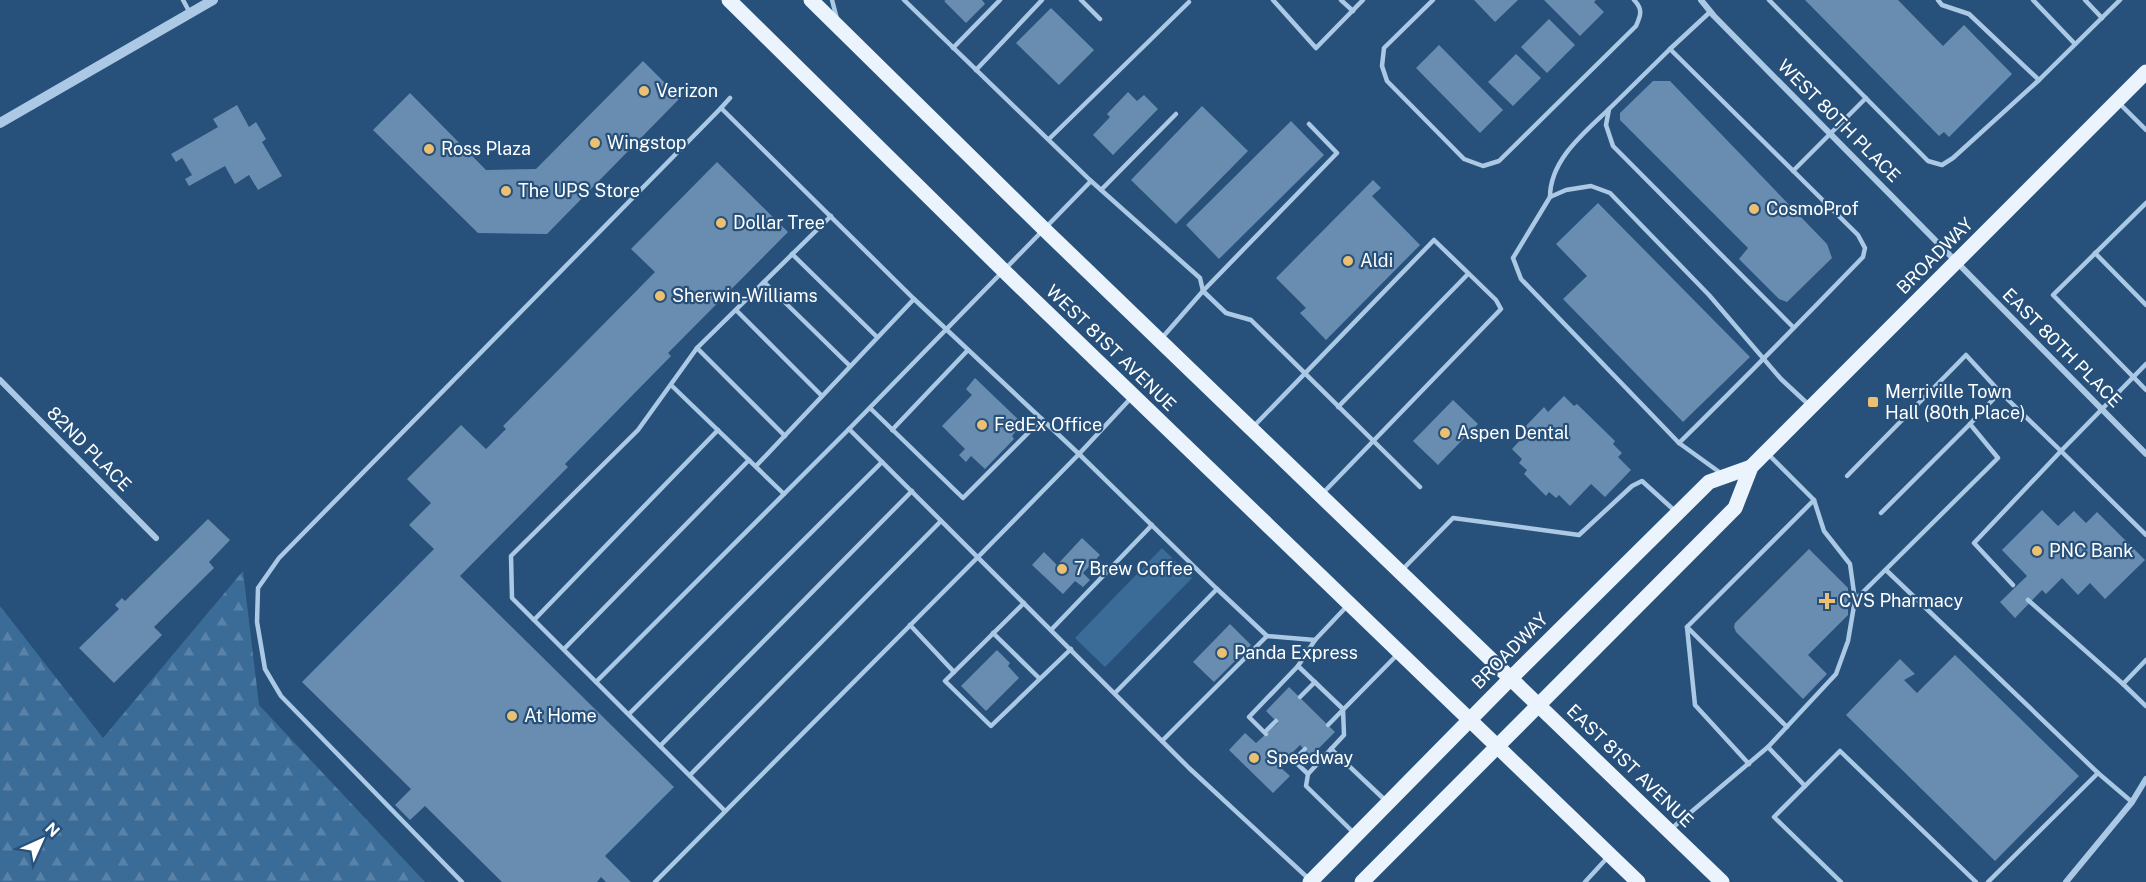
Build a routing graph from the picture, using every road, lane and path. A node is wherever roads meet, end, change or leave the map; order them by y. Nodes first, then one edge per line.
1 (183, 0) edge
2 (213, 0) edge
3 (729, 0) edge
4 (811, 0) edge
5 (832, 0) edge
6 (904, 0) edge
7 (999, 0) edge
8 (1042, 0) edge
9 (1081, 0) edge
10 (1273, 0) edge
11 (1341, 0) edge
12 (1363, 0) edge
13 (1433, 0) edge
14 (1634, 0) edge
15 (1712, 0) edge
16 (1769, 0) edge
17 (1938, 0) edge
18 (2033, 0) edge
19 (2085, 0) edge
20 (2120, 0) edge
21 (1189, 2) dead end
22 (1705, 6) edge
23 (1353, 11) junction
24 (190, 13) junction
25 (2102, 18) junction
26 (1100, 19) dead end
27 (839, 28) junction
28 (2075, 44) junction
29 (953, 48) junction
30 (1670, 49) junction
31 (976, 70) junction
32 (2146, 72) edge
33 (2039, 80) junction
34 (730, 98) dead end
35 (1866, 98) junction
36 (2117, 101) junction
37 (721, 108) junction
38 (1609, 109) junction
39 (1176, 114) dead end
40 (0, 123) edge
41 (1309, 124) dead end
42 (2146, 130) edge
43 (1830, 134) junction
44 (1049, 139) junction
45 (1793, 171) junction
46 (1092, 181) junction
47 (1101, 189) junction
48 (1550, 197) junction
49 (2146, 203) edge
50 (831, 216) junction
51 (1044, 229) junction
52 (2095, 253) junction
53 (792, 254) junction
54 (1957, 262) junction
55 (1004, 272) junction
56 (1468, 274) junction
57 (764, 282) junction
58 (1203, 291) junction
59 (914, 299) junction
60 (2146, 305) edge
61 (736, 310) junction
62 (1794, 328) junction
63 (947, 330) junction
64 (877, 338) junction
65 (1160, 340) junction
66 (697, 348) junction
67 (968, 350) junction
68 (1765, 358) junction
69 (2146, 364) edge
70 (850, 366) junction
71 (1305, 375) junction
72 (2133, 377) junction
73 (0, 380) edge
74 (671, 385) junction
75 (2146, 390) edge
76 (2000, 392) junction
77 (822, 396) junction
78 (1132, 396) junction
79 (1338, 407) junction
80 (1810, 407) junction
81 (870, 408) junction
82 (2102, 409) junction
83 (1042, 420) junction
84 (1970, 424) junction
85 (1251, 428) junction
86 (849, 429) junction
87 (892, 429) junction
88 (718, 430) junction
89 (785, 436) junction
90 (1373, 441) junction
91 (1679, 443) junction
92 (2061, 450) junction
93 (1766, 452) junction
94 (1079, 454) junction
95 (2146, 454) edge
96 (749, 460) junction
97 (882, 462) junction
98 (756, 466) junction
99 (1751, 467) junction
100 (1725, 476) junction
101 (1847, 476) dead end
102 (1420, 488) dead end
103 (912, 491) junction
104 (784, 494) junction
105 (1321, 495) junction
106 (1814, 500) junction
107 (1677, 513) junction
108 (1881, 513) dead end
109 (941, 521) junction
110 (1152, 525) junction
111 (2146, 535) edge
112 (156, 538) dead end
113 (978, 557) junction
114 (1886, 570) junction
115 (1400, 571) junction
116 (2013, 585) dead end
117 (1217, 589) junction
118 (1855, 600) junction
119 (2028, 600) dead end
120 (1024, 603) junction
121 (1348, 604) junction
122 (534, 620) junction
123 (910, 625) junction
124 (1687, 627) junction
125 (1051, 630) junction
126 (993, 633) junction
127 (1267, 636) junction
128 (1315, 640) junction
129 (564, 649) junction
130 (1071, 649) junction
131 (1399, 654) junction
132 (2146, 660) edge
133 (1298, 666) junction
134 (954, 672) junction
135 (1039, 678) junction
136 (1511, 678) junction
137 (596, 682) junction
138 (1315, 682) junction
139 (2123, 684) junction
140 (1115, 693) junction
141 (1300, 697) dead end
142 (1539, 705) junction
143 (2146, 706) edge
144 (1343, 709) junction
145 (628, 714) junction
146 (1276, 721) dead end
147 (1469, 721) junction
148 (1328, 725) dead end
149 (1787, 727) junction
150 (1162, 741) junction
151 (660, 746) junction
152 (1496, 747) junction
153 (1768, 747) junction
154 (1305, 749) dead end
155 (1331, 749) junction
156 (1289, 756) dead end
157 (1294, 760) junction
158 (1749, 764) junction
159 (2098, 773) junction
160 (1308, 774) junction
161 (690, 775) junction
162 (2146, 779) edge
163 (1805, 786) junction
164 (2132, 802) junction
165 (1387, 803) junction
166 (725, 811) junction
167 (1668, 831) junction
168 (1355, 834) junction
169 (1610, 855) junction
170 (1310, 881) edge
171 (462, 882) edge
172 (654, 882) edge
173 (1362, 882) edge
174 (1585, 882) edge
175 (1638, 882) edge
176 (1722, 882) edge
177 (1841, 882) edge
178 (1976, 882) edge
179 (1988, 882) edge
180 (2066, 882) edge

1 - 24 lane
2 - 24 street
3 - 55 main road, WEST 81ST AVENUE
4 - 27 main road
5 - 27 lane
6 - 29 lane
7 - 29 lane
8 - 31 lane
9 - 26 lane
10 - 23 lane
11 - 23 lane
12 - 23 lane
13 - 14 lane
15 - 22 lane
16 - 35 lane
17 - 33 lane
18 - 28 lane
19 - 25 lane
20 - 25 lane
21 - 44 lane
22 - 30 lane
22 - 43 street, WEST 80TH PLACE
24 - 40 street
25 - 28 lane
27 - 51 main road
28 - 33 lane
29 - 31 lane
30 - 38 lane
30 - 45 lane
31 - 44 lane
32 - 36 main road, BROADWAY
33 - 35 lane
34 - 37 lane
35 - 43 lane
36 - 42 lane
36 - 54 main road, BROADWAY
37 - 50 lane
37 - 171 lane
38 - 48 lane
38 - 62 lane
39 - 47 lane
41 - 58 lane
43 - 45 lane
43 - 54 street, WEST 80TH PLACE
44 - 46 lane
45 - 62 lane
46 - 47 lane
46 - 51 lane
47 - 58 lane
48 - 68 lane
48 - 91 lane
49 - 52 lane
50 - 53 lane
50 - 59 lane
51 - 55 lane
51 - 65 main road
52 - 60 lane
52 - 72 lane
53 - 57 lane
53 - 64 lane
54 - 80 main road, BROADWAY
54 - 82 street, EAST 80TH PLACE
55 - 63 lane
55 - 78 main road, WEST 81ST AVENUE
56 - 71 lane
56 - 79 lane
56 - 90 lane
57 - 61 lane
57 - 70 lane
58 - 65 lane
58 - 71 lane
59 - 63 lane
59 - 64 lane
61 - 66 lane
61 - 77 lane
62 - 68 lane
63 - 67 lane
63 - 81 lane
64 - 70 lane
65 - 85 main road
66 - 74 lane
66 - 89 lane
67 - 83 lane
67 - 87 lane
68 - 80 lane
68 - 91 lane
69 - 72 lane
70 - 77 lane
71 - 79 lane
71 - 85 lane
72 - 75 lane
72 - 82 lane
73 - 112 street, 82ND PLACE
74 - 88 lane
74 - 122 lane
76 - 84 lane
76 - 92 lane
76 - 101 lane
77 - 89 lane
78 - 94 lane
78 - 121 main road, WEST 81ST AVENUE
79 - 90 lane
80 - 93 main road, BROADWAY
81 - 86 lane
81 - 87 lane
82 - 92 lane
82 - 95 street, EAST 80TH PLACE
83 - 87 lane
83 - 94 lane
84 - 108 lane
84 - 114 lane
85 - 105 main road
86 - 97 lane
86 - 104 lane
88 - 96 lane
88 - 122 lane
89 - 98 lane
90 - 102 lane
90 - 105 lane
91 - 100 lane
92 - 111 lane
92 - 116 lane
93 - 99 main road, BROADWAY
93 - 106 lane
94 - 110 lane
94 - 113 lane
96 - 98 lane
96 - 129 lane
97 - 103 lane
97 - 145 lane
98 - 104 lane
99 - 100 main road, BROADWAY
99 - 142 main road, BROADWAY
100 - 107 main road, BROADWAY
103 - 109 lane
103 - 151 lane
104 - 137 lane
105 - 115 main road
106 - 118 lane
106 - 124 lane
107 - 115 lane
107 - 136 main road, BROADWAY
109 - 113 lane
109 - 161 lane
110 - 117 lane
110 - 125 lane
113 - 120 lane
113 - 123 lane
114 - 118 lane
114 - 159 lane
115 - 136 main road
117 - 127 lane
117 - 140 lane
118 - 149 lane
119 - 139 lane
120 - 125 lane
120 - 126 lane
121 - 128 lane
121 - 131 main road, WEST 81ST AVENUE
122 - 129 lane
123 - 134 lane
123 - 166 lane
124 - 149 lane
124 - 158 lane
125 - 130 lane
126 - 134 lane
126 - 135 lane
127 - 128 lane
127 - 150 lane
128 - 133 lane
129 - 137 lane
130 - 135 lane
130 - 140 lane
131 - 144 lane
131 - 147 main road, WEST 81ST AVENUE
132 - 139 lane
133 - 138 lane
133 - 146 lane
134 - 135 lane
136 - 142 main road, EAST 81ST AVENUE
136 - 147 main road, BROADWAY
137 - 145 lane
138 - 141 lane
138 - 144 lane
139 - 143 lane
140 - 150 lane
142 - 152 main road, BROADWAY
142 - 167 main road, EAST 81ST AVENUE
144 - 148 lane
144 - 155 lane
145 - 151 lane
147 - 152 main road
147 - 165 main road, BROADWAY
149 - 153 lane
150 - 170 lane
151 - 161 lane
152 - 169 main road
152 - 173 main road, BROADWAY
153 - 158 lane
153 - 163 lane
154 - 157 lane
155 - 160 lane
155 - 165 lane
156 - 157 lane
157 - 160 lane
158 - 167 lane
159 - 164 lane
159 - 179 lane
160 - 168 lane
161 - 166 lane
162 - 164 street
163 - 177 lane
163 - 178 lane
164 - 180 street
165 - 168 main road, BROADWAY
166 - 172 lane
167 - 176 main road, EAST 81ST AVENUE
168 - 170 main road, BROADWAY
169 - 174 lane
169 - 175 main road

